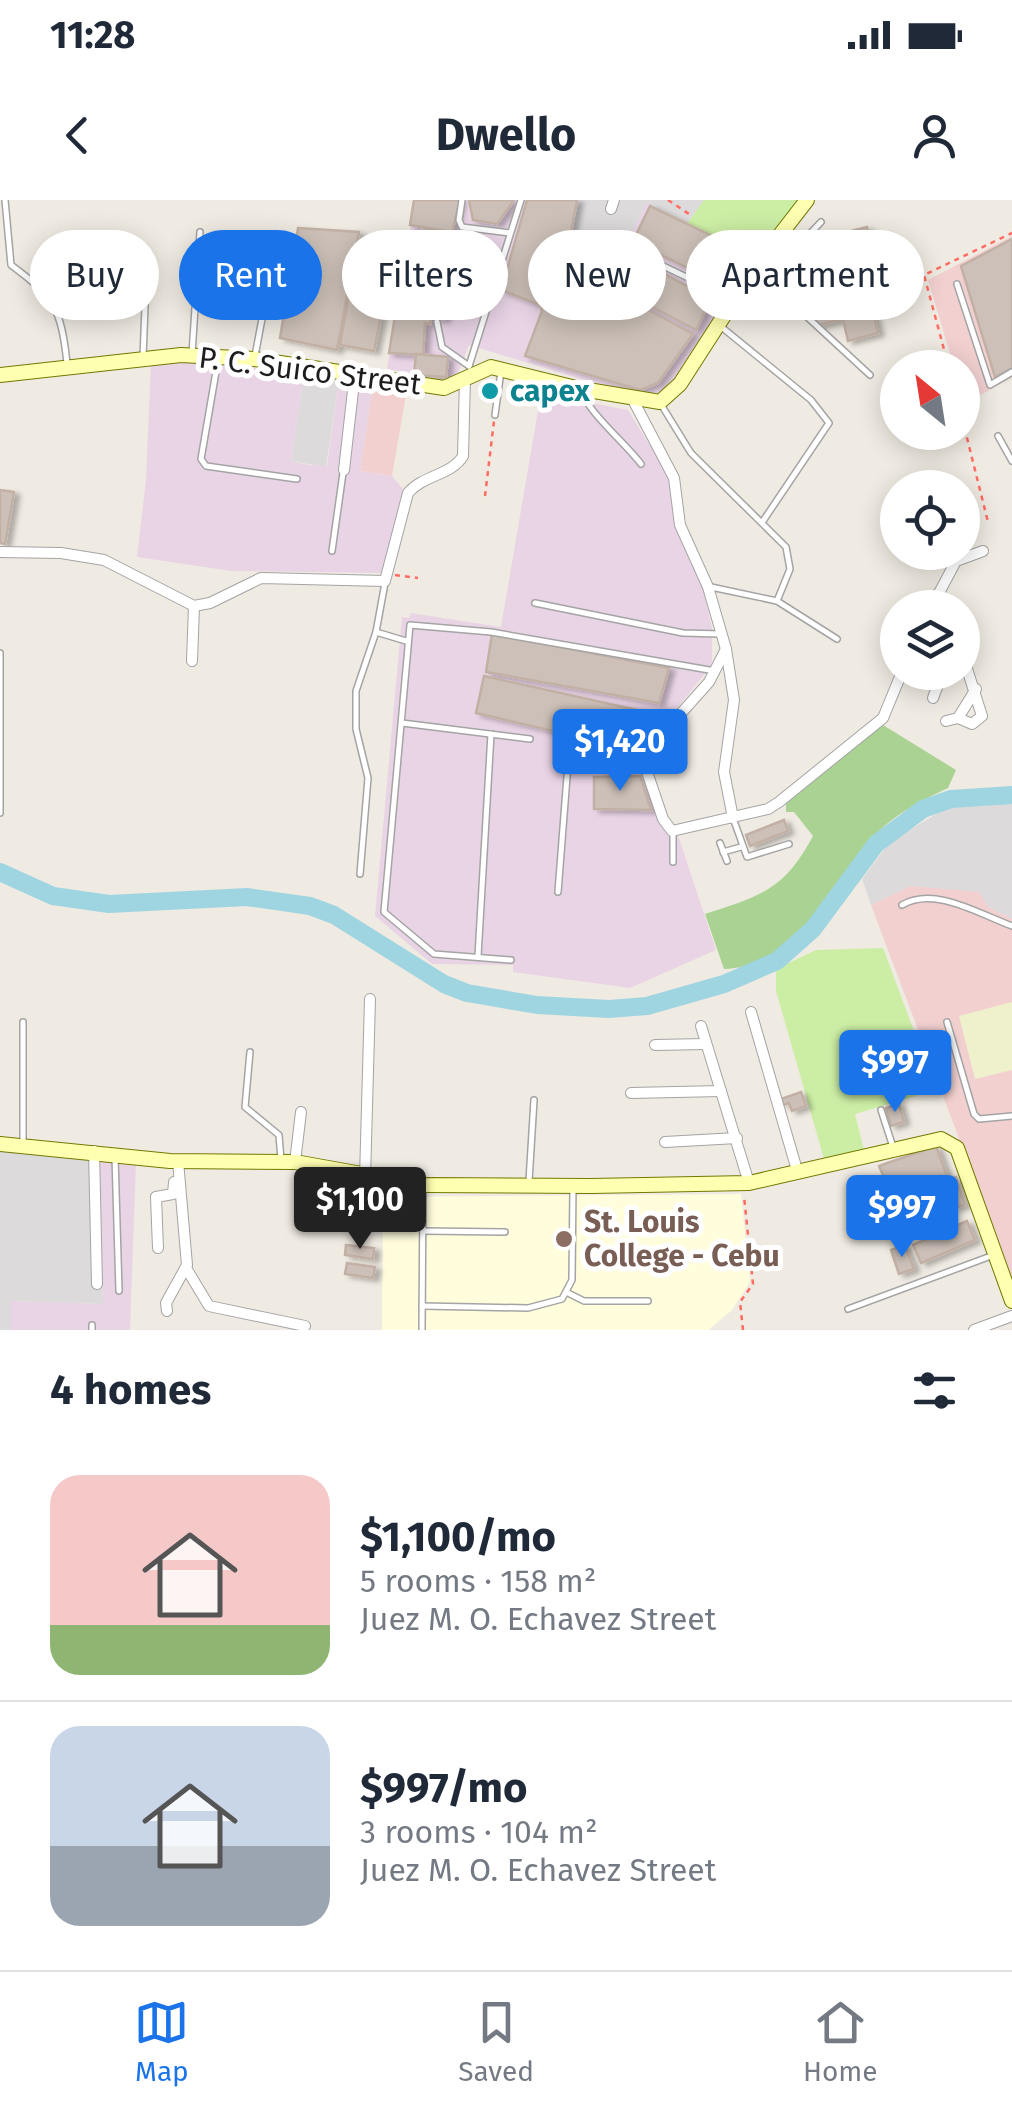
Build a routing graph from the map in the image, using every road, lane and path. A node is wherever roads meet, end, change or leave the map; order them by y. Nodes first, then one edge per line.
1 (5, 200) edge
2 (462, 200) edge
3 (521, 200) edge
4 (668, 200) edge
5 (807, 200) edge
6 (690, 214) dead end
7 (821, 222) dead end
8 (784, 230) edge
9 (813, 230) edge
10 (510, 234) junction
11 (958, 284) dead end
12 (144, 320) edge
13 (194, 320) edge
14 (262, 320) edge
15 (721, 320) edge
16 (810, 320) edge
17 (437, 322) dead end
18 (718, 324) junction
19 (192, 355) junction
20 (142, 357) junction
21 (219, 357) junction
22 (254, 359) junction
23 (68, 366) junction
24 (502, 368) junction
25 (469, 372) junction
26 (1012, 372) edge
27 (355, 373) junction
28 (0, 375) edge
29 (870, 375) dead end
30 (581, 389) junction
31 (632, 400) junction
32 (660, 402) junction
33 (496, 415) joint
34 (998, 436) dead end
35 (970, 450) edge
36 (1012, 462) edge
37 (641, 464) dead end
38 (344, 470) joint
39 (298, 479) dead end
40 (485, 496) dead end
41 (762, 521) junction
42 (988, 522) dead end
43 (983, 550) dead end
44 (332, 551) dead end
45 (0, 552) edge
46 (385, 578) junction
47 (418, 578) dead end
48 (708, 586) junction
49 (940, 590) edge
50 (777, 601) junction
51 (536, 602) dead end
52 (194, 606) junction
53 (376, 632) junction
54 (722, 634) junction
55 (406, 640) junction
56 (837, 640) dead end
57 (726, 649) junction
58 (0, 653) edge
59 (192, 661) dead end
60 (716, 671) junction
61 (976, 688) joint
62 (894, 690) edge
63 (935, 690) edge
64 (932, 698) dead end
65 (402, 723) junction
66 (492, 734) junction
67 (530, 739) dead end
68 (644, 763) junction
69 (0, 813) edge
70 (733, 818) junction
71 (672, 831) junction
72 (720, 843) dead end
73 (788, 844) dead end
74 (742, 847) junction
75 (723, 852) junction
76 (727, 861) dead end
77 (673, 862) dead end
78 (360, 874) dead end
79 (558, 892) dead end
80 (902, 905) dead end
81 (1012, 926) edge
82 (478, 958) junction
83 (510, 960) dead end
84 (370, 999) dead end
85 (751, 1012) dead end
86 (23, 1022) dead end
87 (947, 1022) dead end
88 (701, 1026) dead end
89 (705, 1044) junction
90 (655, 1045) dead end
91 (250, 1052) dead end
92 (721, 1091) junction
93 (631, 1093) dead end
94 (534, 1100) dead end
95 (882, 1110) dead end
96 (301, 1112) dead end
97 (1012, 1116) edge
98 (737, 1138) junction
99 (665, 1142) dead end
100 (0, 1144) edge
101 (22, 1144) junction
102 (892, 1147) junction
103 (94, 1151) junction
104 (115, 1154) junction
105 (174, 1161) junction
106 (288, 1162) junction
107 (797, 1170) junction
108 (365, 1178) junction
109 (529, 1184) junction
110 (746, 1184) junction
111 (424, 1185) junction
112 (573, 1186) junction
113 (422, 1231) junction
114 (505, 1232) dead end
115 (158, 1248) dead end
116 (994, 1255) junction
117 (186, 1268) junction
118 (97, 1284) dead end
119 (119, 1292) dead end
120 (568, 1294) junction
121 (648, 1301) dead end
122 (1012, 1301) edge
123 (422, 1306) junction
124 (848, 1309) dead end
125 (167, 1311) dead end
126 (1012, 1316) edge
127 (305, 1326) dead end
128 (422, 1330) edge
129 (743, 1330) edge
130 (974, 1330) edge

1 - 23 lane
2 - 10 lane
3 - 10 lane
4 - 6 path
5 - 8 street
7 - 9 lane
10 - 25 lane
11 - 26 lane
12 - 20 lane
13 - 19 lane
14 - 22 lane
15 - 18 street
16 - 29 lane
17 - 25 lane
18 - 32 street
18 - 41 lane
19 - 20 street, P. C. Suico Street
19 - 21 street, P. C. Suico Street
20 - 23 street, P. C. Suico Street
21 - 22 street, P. C. Suico Street
21 - 39 lane
22 - 27 street, P. C. Suico Street
23 - 28 street, P. C. Suico Street
24 - 25 street, P. C. Suico Street
24 - 30 street, P. C. Suico Street
24 - 33 lane
25 - 27 street, P. C. Suico Street
25 - 46 street
27 - 38 street
30 - 31 street, P. C. Suico Street
30 - 37 lane
31 - 32 street, P. C. Suico Street
31 - 48 street
32 - 41 lane
33 - 40 path
34 - 36 lane
35 - 42 path
38 - 44 lane
41 - 50 lane
43 - 49 street
45 - 52 street
46 - 47 path
46 - 52 street
46 - 53 lane
48 - 50 lane
48 - 54 street
50 - 56 lane
51 - 54 lane
52 - 59 street
53 - 55 lane
53 - 78 lane
54 - 57 street
55 - 60 lane
55 - 65 lane
57 - 60 street
57 - 70 street
58 - 69 lane
60 - 68 street
61 - 61 street
62 - 70 street
63 - 64 street
65 - 66 lane
65 - 82 lane
66 - 67 lane
66 - 82 lane
68 - 71 street
68 - 79 lane
70 - 71 street
70 - 74 lane
71 - 77 lane
72 - 75 lane
73 - 74 lane
74 - 75 lane
75 - 76 lane
80 - 81 lane
82 - 83 lane
84 - 108 street
85 - 107 street
86 - 101 lane
87 - 97 lane
88 - 89 street
89 - 90 street
89 - 92 street
91 - 106 lane
92 - 93 street
92 - 98 street
94 - 109 lane
95 - 102 lane
96 - 106 street
98 - 99 street
98 - 110 street
100 - 101 street
101 - 103 street
102 - 107 street
102 - 116 street
103 - 104 street
103 - 118 street
104 - 105 street
104 - 119 lane
105 - 106 street
105 - 115 street
105 - 117 street
106 - 108 street
107 - 110 street
108 - 111 street
109 - 111 street
109 - 112 street
110 - 112 street
110 - 129 path
111 - 113 lane
112 - 120 lane
113 - 114 lane
113 - 123 lane
116 - 122 street
116 - 124 lane
117 - 125 street
117 - 127 street
120 - 121 lane
120 - 123 lane
123 - 128 lane
126 - 130 street

